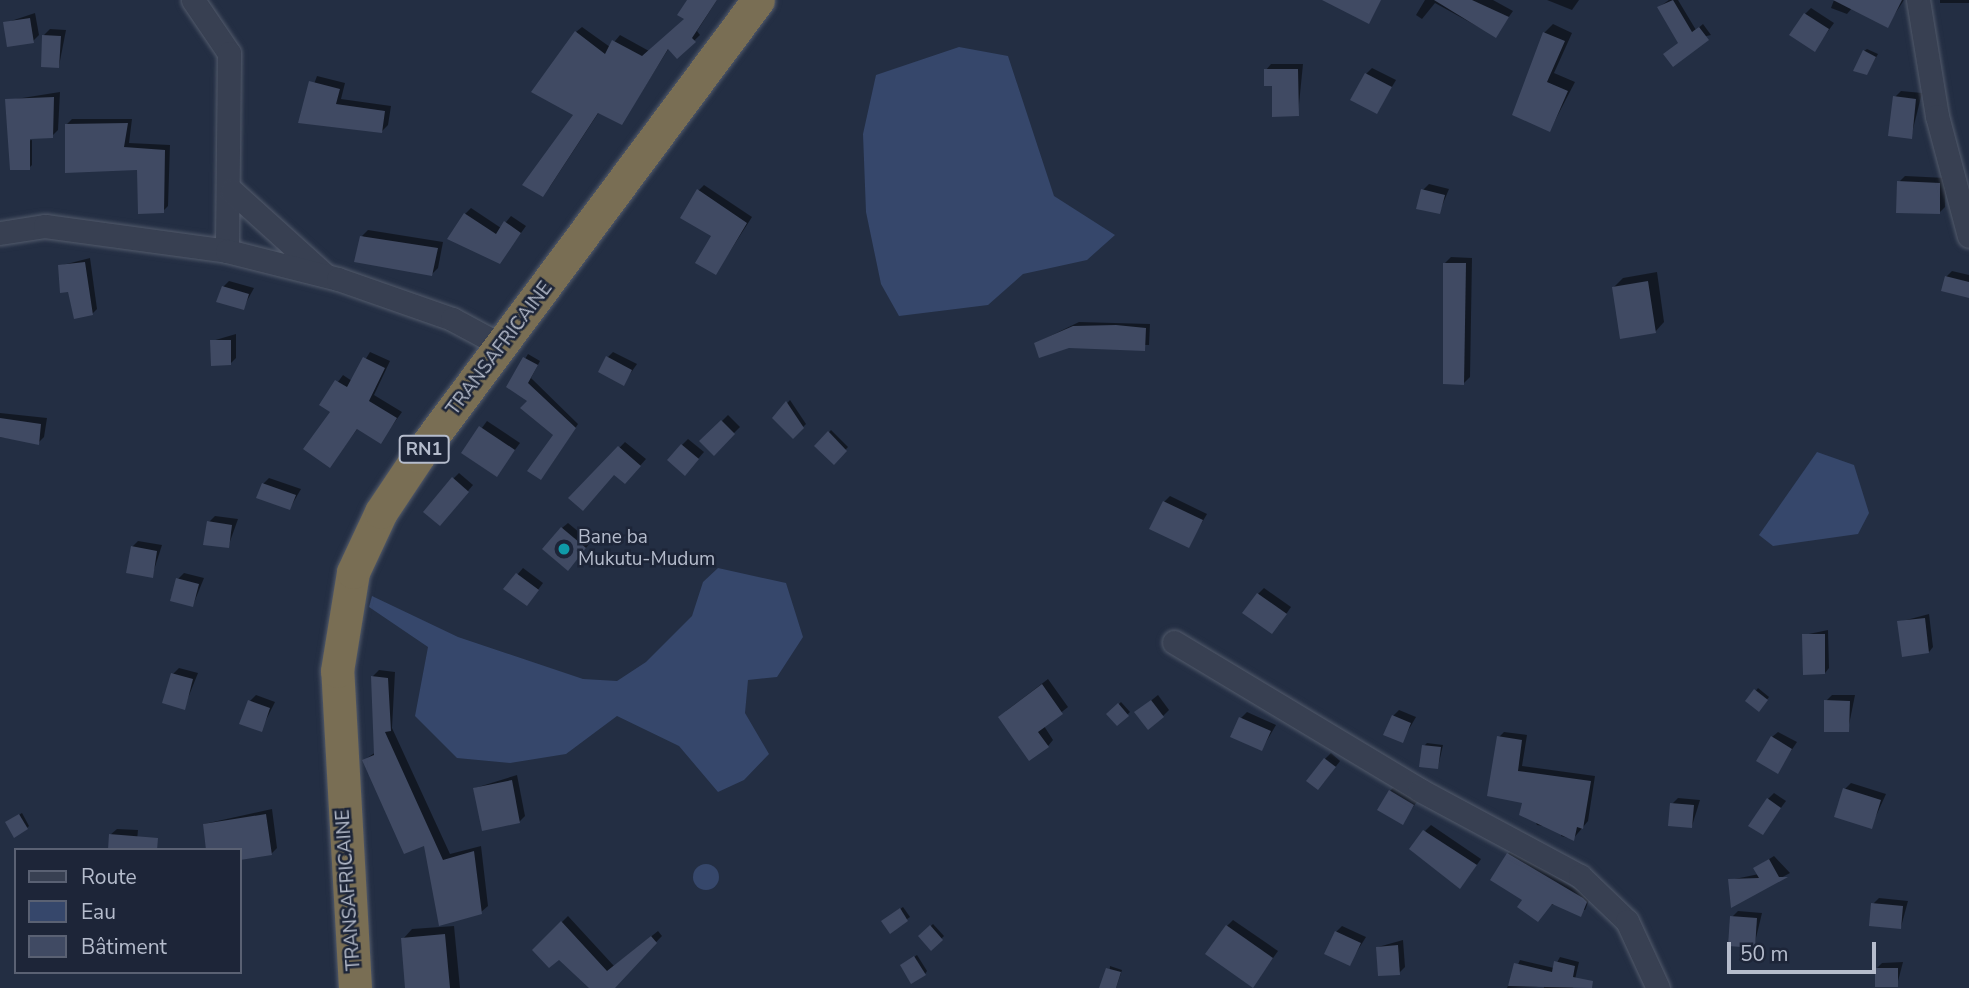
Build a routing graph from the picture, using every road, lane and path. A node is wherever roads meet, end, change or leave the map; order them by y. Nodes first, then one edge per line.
1 (193, 0) edge
2 (758, 0) edge
3 (1918, 0) edge
4 (232, 191) junction
5 (0, 233) edge
6 (1969, 236) edge
7 (227, 251) junction
8 (328, 278) junction
9 (504, 347) junction
10 (1174, 642) dead end
11 (355, 988) edge
12 (1657, 988) edge

1 - 4 street
2 - 9 highway, TRANSAFRICAINE / RN1
3 - 6 street
4 - 7 street
4 - 8 street
5 - 7 street
7 - 8 street
8 - 9 street
9 - 11 highway, TRANSAFRICAINE / RN1
10 - 12 street

